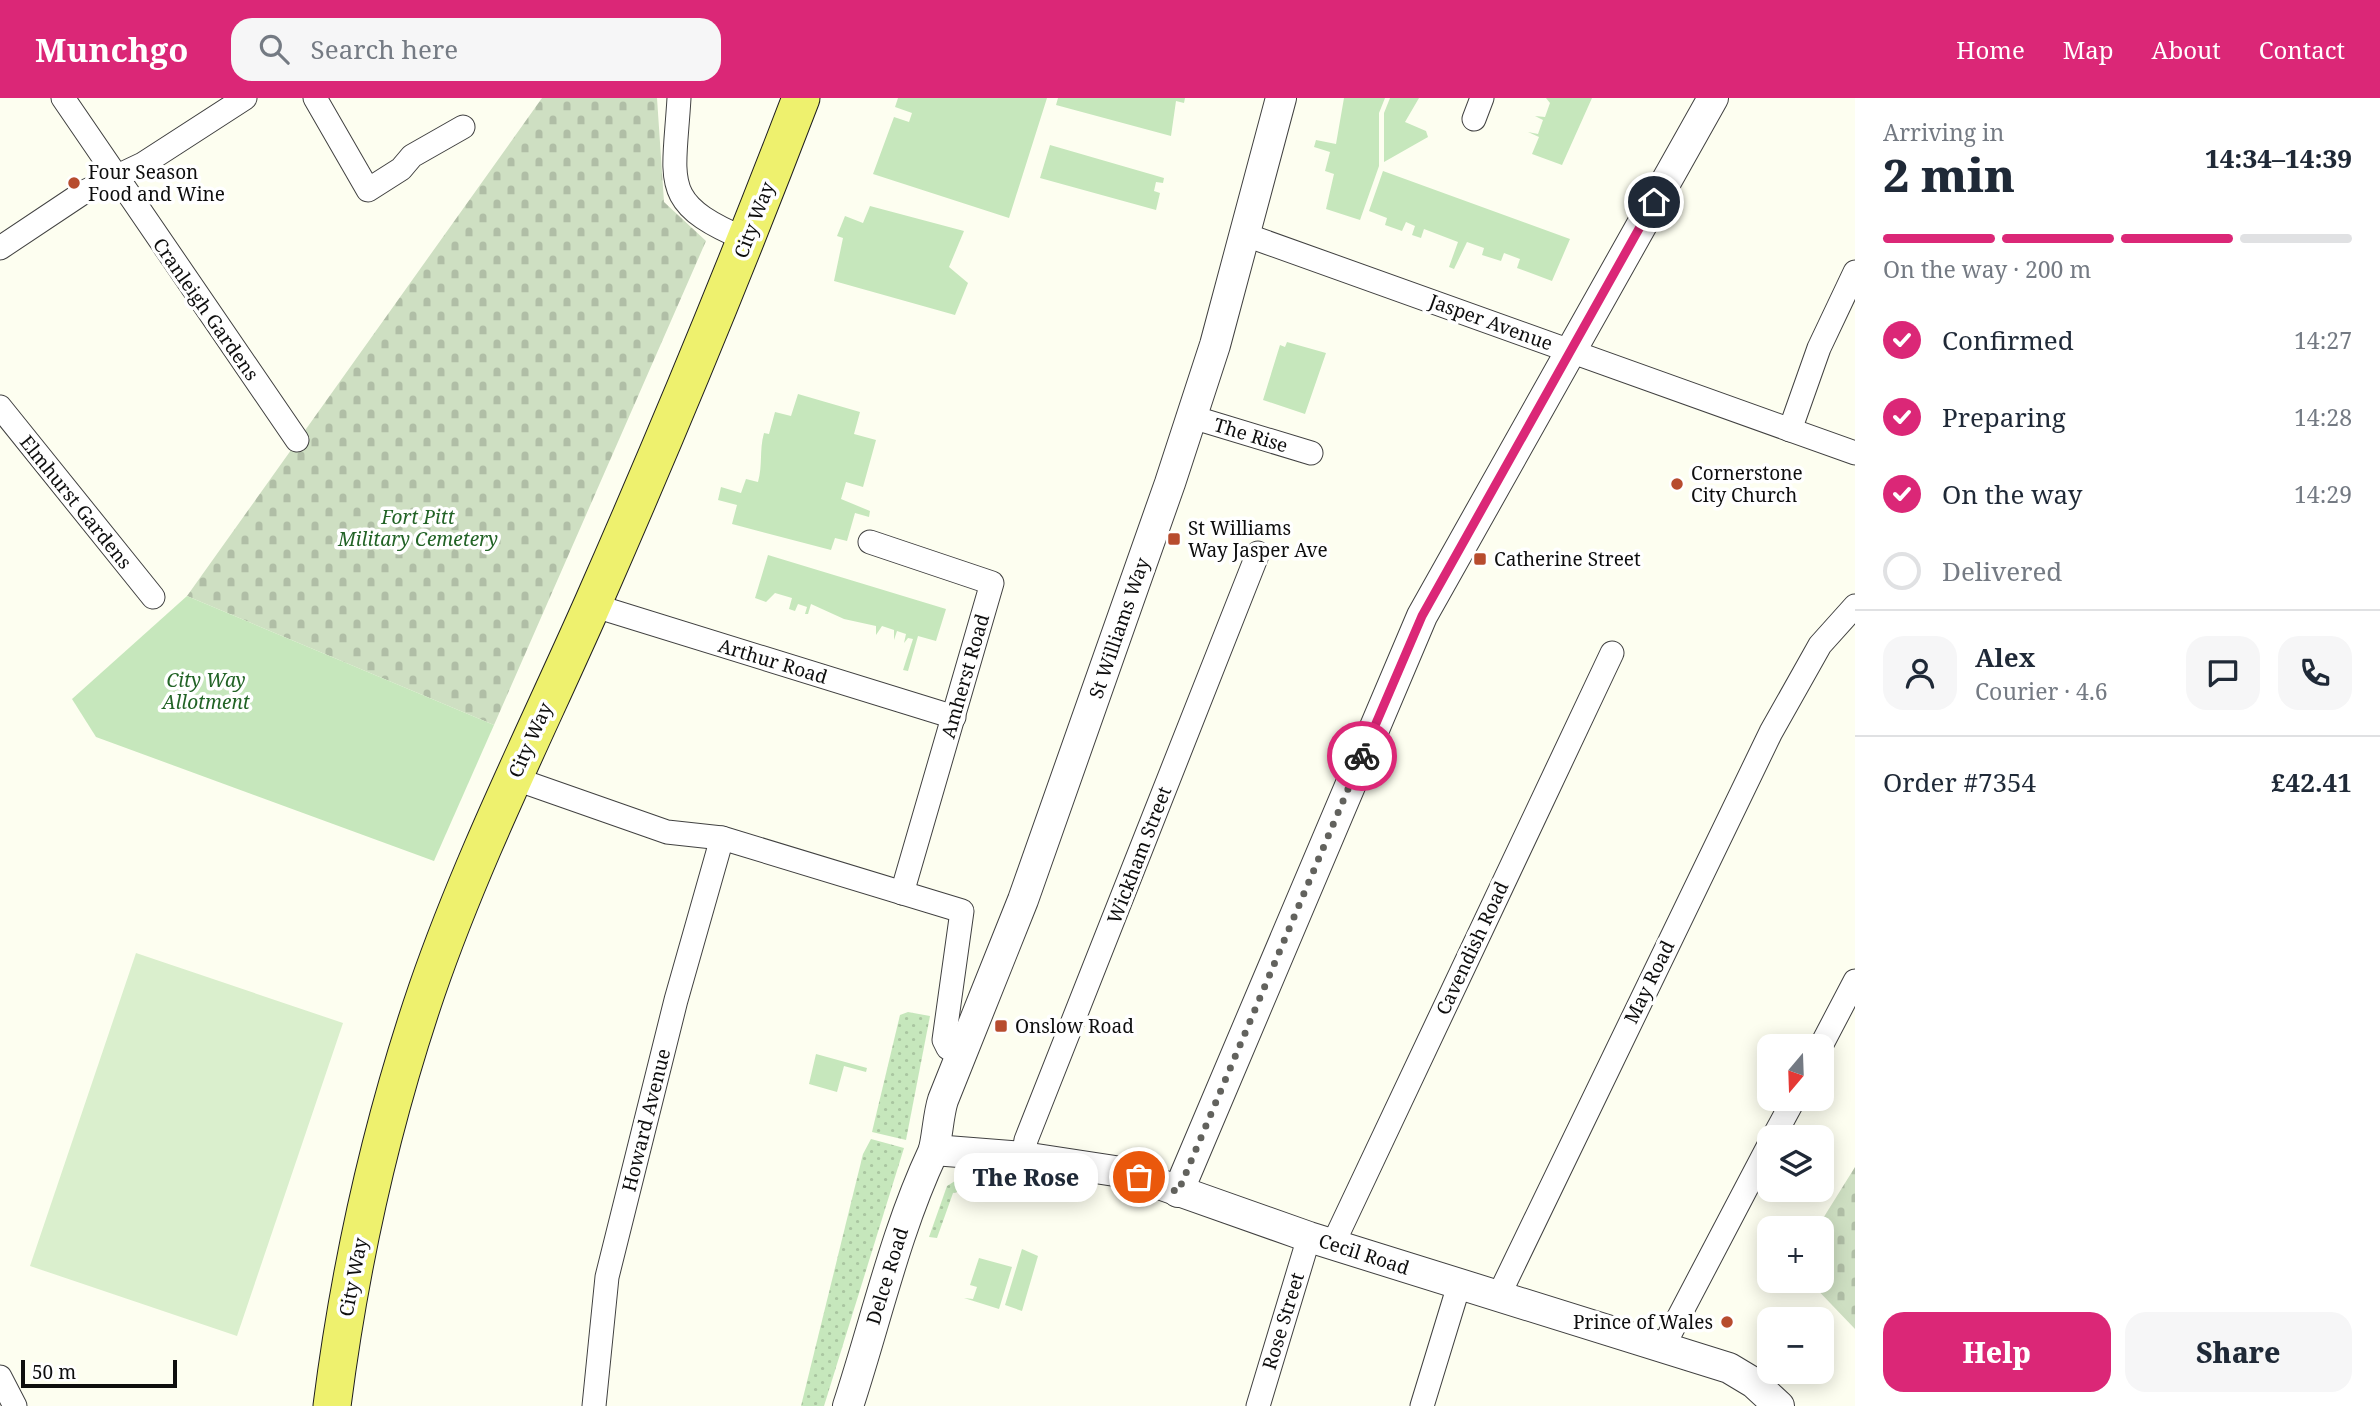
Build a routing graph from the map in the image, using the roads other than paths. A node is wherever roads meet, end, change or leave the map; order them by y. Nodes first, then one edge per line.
1 (64, 98) edge
2 (245, 98) edge
3 (315, 98) edge
4 (679, 98) edge
5 (801, 98) edge
6 (1281, 98) edge
7 (1713, 98) edge
8 (463, 127) dead end
9 (115, 177) junction
10 (1246, 235) junction
11 (747, 240) junction
12 (0, 248) edge
13 (1855, 272) edge
14 (1572, 350) junction
15 (0, 407) edge
16 (1192, 417) junction
17 (1790, 430) junction
18 (297, 440) dead end
19 (1311, 453) dead end
20 (1855, 453) edge
21 (870, 542) dead end
22 (1258, 553) dead end
23 (153, 597) dead end
24 (592, 605) junction
25 (1855, 606) edge
26 (1612, 653) dead end
27 (954, 717) junction
28 (513, 778) junction
29 (722, 838) junction
30 (902, 893) junction
31 (1855, 981) edge
32 (1827, 1034) edge
33 (962, 1055) junction
34 (934, 1150) junction
35 (1023, 1157) junction
36 (1757, 1168) edge
37 (1178, 1192) junction
38 (1321, 1240) junction
39 (1459, 1285) junction
40 (1498, 1297) junction
41 (1662, 1349) junction
42 (0, 1377) edge
43 (15, 1406) edge
44 (332, 1406) edge
45 (594, 1406) edge
46 (848, 1406) edge
47 (1258, 1406) edge
48 (1422, 1406) edge
49 (1779, 1406) edge

1 - 9 street, Cranleigh Gardens
2 - 9 street
3 - 8 street
4 - 11 street
5 - 11 main road, City Way
6 - 10 street, St Williams Way
7 - 14 street
9 - 12 street
9 - 18 street, Cranleigh Gardens
10 - 14 street, Jasper Avenue
10 - 16 street, St Williams Way
11 - 24 main road, City Way
13 - 17 street
14 - 17 street, Jasper Avenue
14 - 37 street
15 - 23 street, Elmhurst Gardens
16 - 19 street, The Rise
16 - 33 street, St Williams Way
17 - 20 street, Jasper Avenue
21 - 27 street, Amherst Road
22 - 35 street, Wickham Street
24 - 27 street, Arthur Road
24 - 28 main road, City Way
25 - 40 street, May Road
26 - 38 street, Cavendish Road
27 - 30 street, Amherst Road
28 - 29 street
28 - 44 main road, City Way
29 - 30 street
29 - 45 street, Howard Avenue
30 - 33 street
31 - 32 street
33 - 34 street, St Williams Way
34 - 35 street, Cecil Road
34 - 46 street, Delce Road
35 - 37 street, Cecil Road
36 - 41 street
37 - 38 street, Cecil Road
38 - 39 street, Cecil Road
38 - 47 street, Rose Street
39 - 40 street, Cecil Road
39 - 48 street
40 - 41 street, Cecil Road
41 - 49 street, Cecil Road
42 - 43 street

